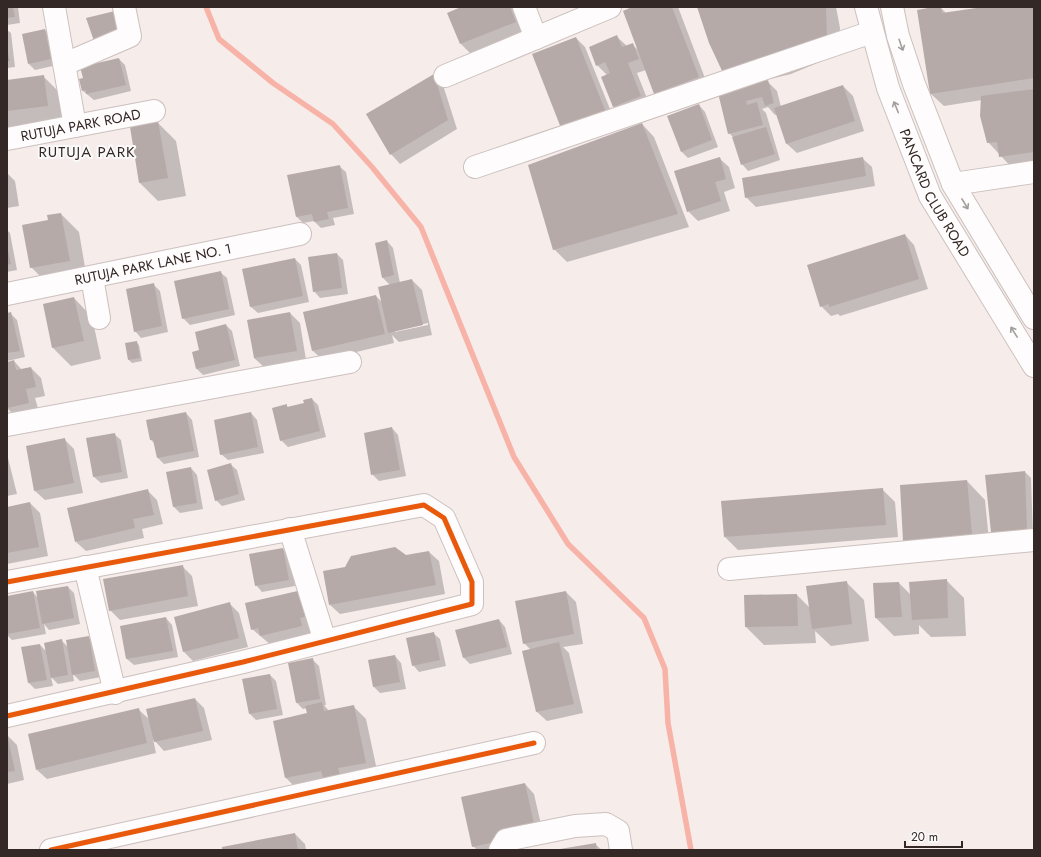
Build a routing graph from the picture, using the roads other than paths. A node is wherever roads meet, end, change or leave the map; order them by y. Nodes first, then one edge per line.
1 (54, 7) edge
2 (124, 7) edge
3 (524, 7) edge
4 (610, 7) edge
5 (866, 7) edge
6 (892, 7) edge
7 (872, 32) junction
8 (536, 38) junction
9 (65, 64) junction
10 (445, 76) dead end
11 (154, 111) dead end
12 (75, 126) junction
13 (7, 139) edge
14 (475, 167) dead end
15 (1034, 172) edge
16 (953, 184) junction
17 (300, 234) dead end
18 (92, 277) junction
19 (7, 294) edge
20 (99, 318) dead end
21 (1034, 318) edge
22 (350, 362) dead end
23 (1034, 366) edge
24 (7, 425) edge
25 (290, 529) junction
26 (1034, 540) edge
27 (85, 567) junction
28 (729, 569) dead end
29 (7, 582) edge
30 (325, 641) junction
31 (115, 693) junction
32 (7, 716) edge
33 (534, 743) dead end
34 (51, 850) edge
35 (500, 850) edge
36 (621, 850) edge

1 - 9 street
2 - 9 street
3 - 8 street
4 - 8 street
5 - 7 street, PANCARD CLUB ROAD
6 -> 16 street, PANCARD CLUB ROAD
7 - 14 street
23 -> 7 street, PANCARD CLUB ROAD
8 - 10 street
9 - 12 street
11 - 12 street, RUTUJA PARK ROAD
12 - 13 street, RUTUJA PARK ROAD
15 - 16 street
16 -> 21 street, PANCARD CLUB ROAD
17 - 18 street, RUTUJA PARK LANE NO. 1
18 - 19 street, RUTUJA PARK LANE NO. 1
18 - 20 street
22 - 24 street
25 - 27 street
25 - 30 street
25 - 30 street
26 - 28 street
27 - 29 street
27 - 31 street
30 - 31 street
31 - 32 street
33 - 34 street
35 - 36 street

